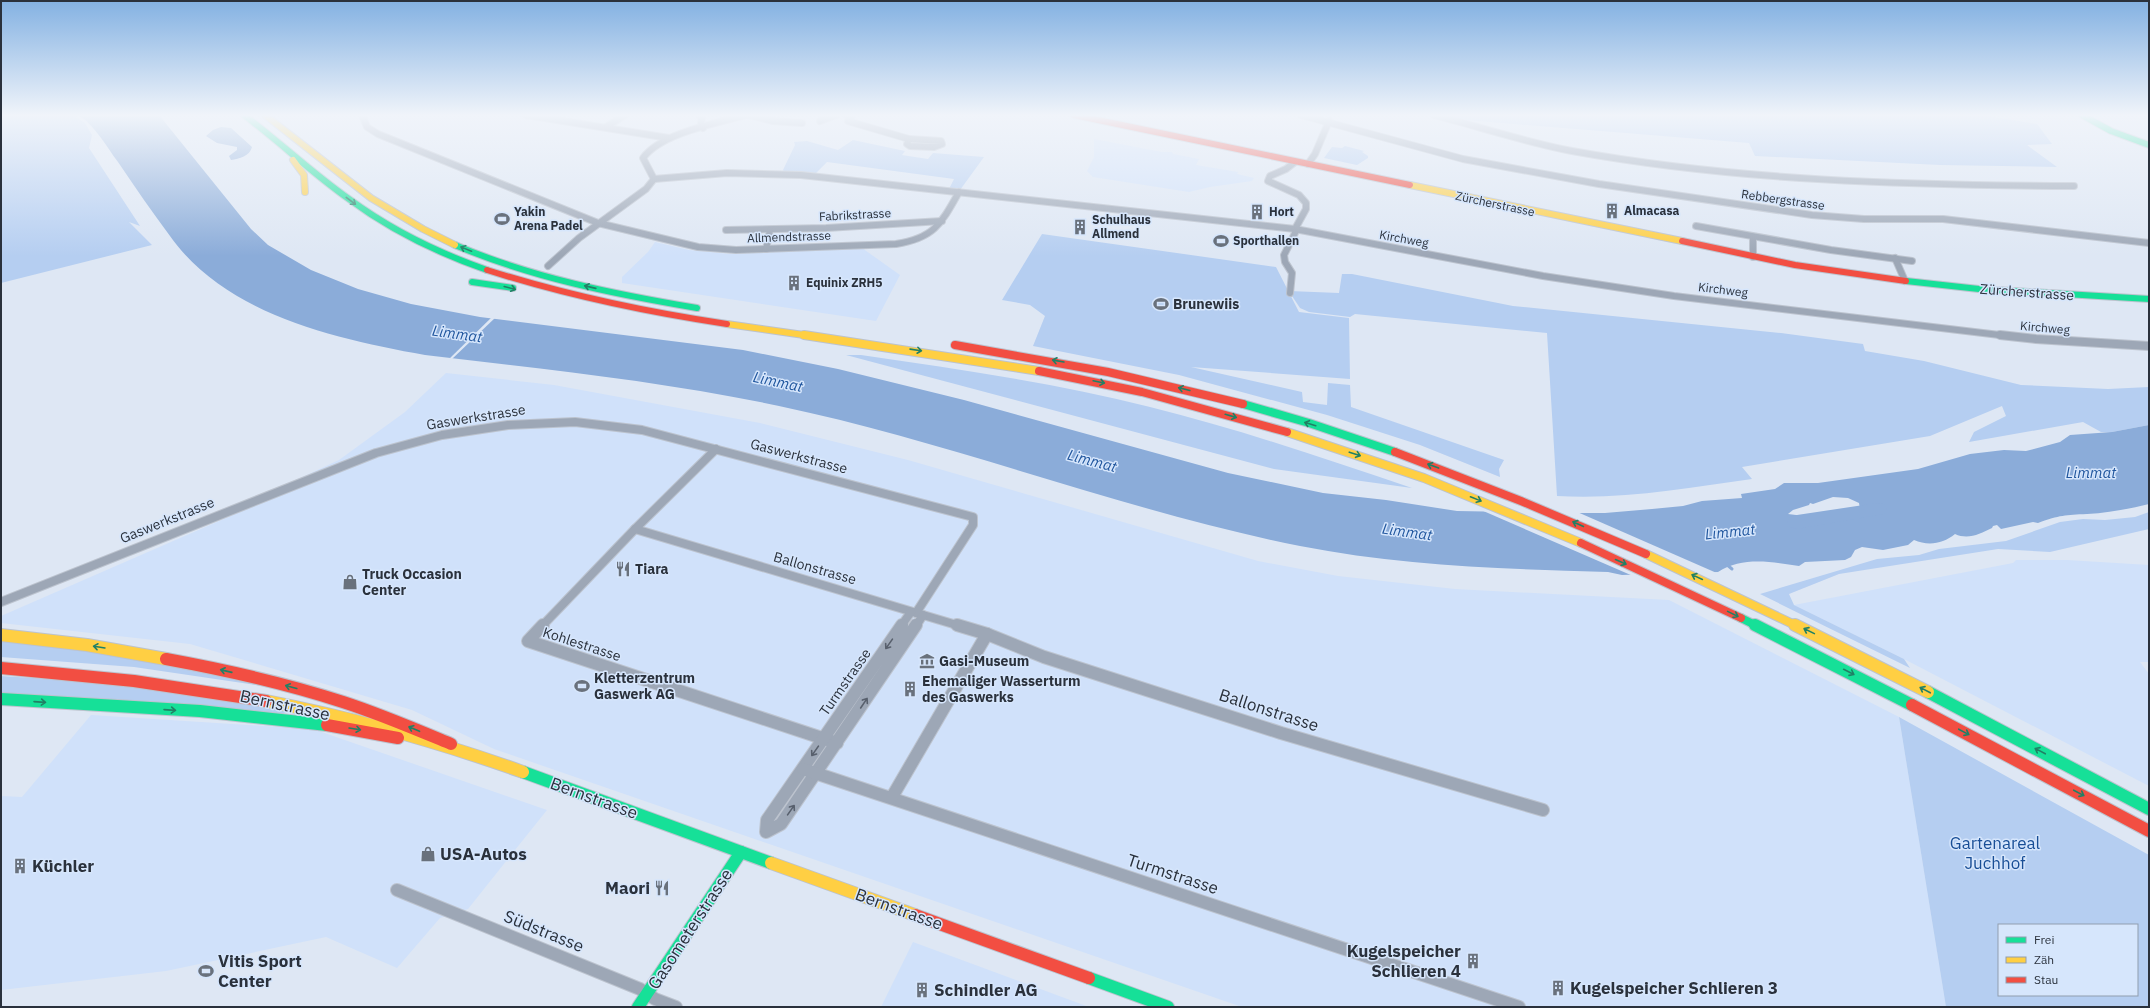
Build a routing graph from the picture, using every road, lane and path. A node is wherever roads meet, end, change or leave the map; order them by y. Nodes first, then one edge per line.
1 (295, 162) edge
2 (304, 162) edge
3 (325, 162) edge
4 (447, 162) edge
5 (645, 162) edge
6 (1295, 162) joint
7 (1477, 162) edge
8 (1649, 162) edge
9 (1308, 164) joint
10 (654, 178) junction
11 (2074, 186) dead end
12 (305, 192) dead end
13 (959, 192) junction
14 (942, 221) junction
15 (598, 223) junction
16 (1696, 226) dead end
17 (1296, 229) junction
18 (726, 230) dead end
19 (770, 230) junction
20 (1753, 237) junction
21 (2149, 243) edge
22 (766, 249) junction
23 (1753, 257) junction
24 (1895, 258) junction
25 (1912, 261) dead end
26 (548, 266) dead end
27 (1904, 281) junction
28 (472, 282) dead end
29 (1290, 293) dead end
30 (2149, 299) edge
31 (709, 310) dead end
32 (946, 344) dead end
33 (877, 345) junction
34 (2149, 346) edge
35 (716, 449) junction
36 (973, 517) joint
37 (635, 530) junction
38 (1, 602) edge
39 (917, 614) junction
40 (987, 634) junction
41 (1, 635) edge
42 (1, 668) edge
43 (1, 699) edge
44 (824, 738) junction
45 (837, 743) junction
46 (444, 747) junction
47 (488, 760) junction
48 (803, 769) junction
49 (817, 773) junction
50 (892, 797) junction
51 (2149, 808) edge
52 (1543, 810) dead end
53 (2149, 831) edge
54 (741, 852) junction
55 (398, 890) dead end
56 (648, 994) junction
57 (638, 1007) edge
58 (676, 1007) edge
59 (1168, 1007) edge
60 (1519, 1007) edge

1 - 12 main road
2 -> 33 main road
31 -> 3 main road
4 - 15 street, Allmendstrasse
5 - 10 street
6 - 9 main road, Zürcherstrasse
6 - 17 street
7 - 21 street, Rebbergstrasse
8 - 11 street
9 - 23 main road, Zürcherstrasse
10 - 13 street, Kirchweg
10 - 15 street
13 - 14 street, Allmendstrasse
13 - 17 street, Kirchweg
14 - 19 street, Fabrikstrasse
14 - 22 street, Allmendstrasse
15 - 22 street, Allmendstrasse
15 - 26 street
16 - 20 street
17 - 29 street
17 - 34 street, Kirchweg
18 - 19 street, Fabrikstrasse
19 - 22 street
20 - 23 street
20 - 24 street
23 - 27 main road, Zürcherstrasse
24 - 25 street
24 - 27 street
27 - 30 main road, Zürcherstrasse
28 -> 33 main road
51 -> 32 main road
33 -> 53 main road
35 - 36 street, Gaswerkstrasse
35 - 37 street, Kohlestrasse
35 - 38 street, Gaswerkstrasse
36 - 39 street, Turmstrasse
37 - 39 street, Ballonstrasse
37 - 44 street, Kohlestrasse
39 - 40 street, Ballonstrasse
39 -> 44 street, Turmstrasse
45 -> 39 street, Turmstrasse
40 - 50 street
40 - 52 street, Ballonstrasse
47 -> 41 main road
42 - 46 main road, Bernstrasse
43 -> 46 main road
44 - 45 street, Kohlestrasse
44 -> 48 street, Turmstrasse
45 - 49 street, Turmstrasse
46 - 47 main road, Bernstrasse
47 - 54 main road, Bernstrasse
48 - 49 street, Turmstrasse
48 -> 49 street, Turmstrasse
49 - 50 street, Turmstrasse
50 - 60 street, Turmstrasse
54 - 56 main road, Gasometerstrasse
54 - 59 main road, Bernstrasse
55 - 56 street, Südstrasse
56 - 57 main road, Gasometerstrasse
56 - 58 street, Südstrasse

